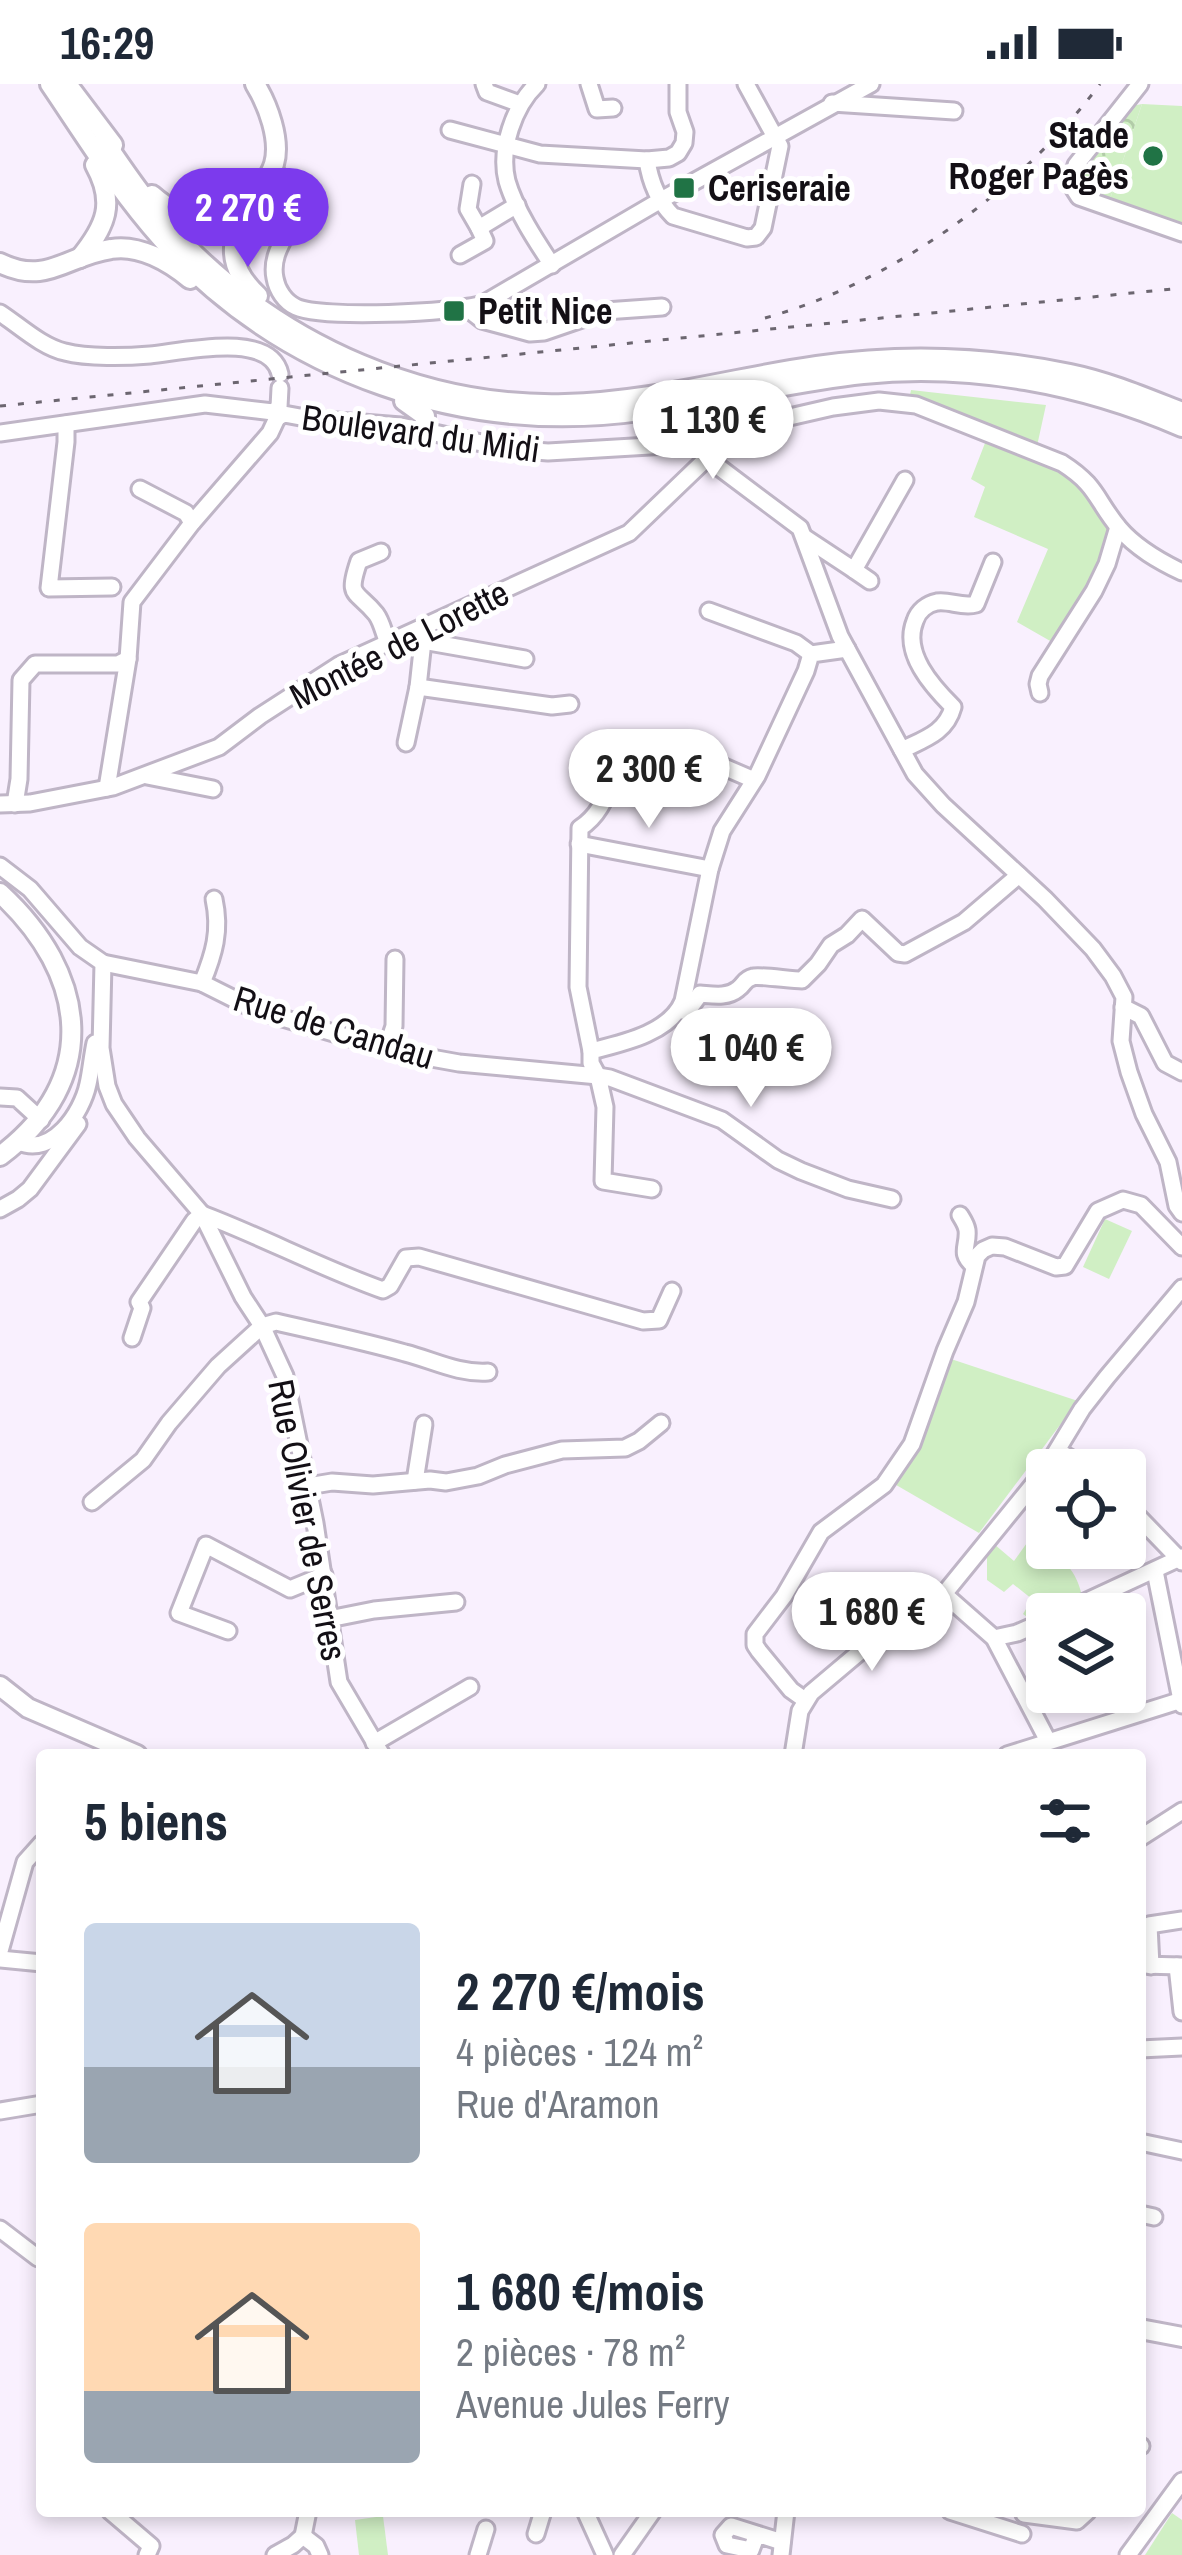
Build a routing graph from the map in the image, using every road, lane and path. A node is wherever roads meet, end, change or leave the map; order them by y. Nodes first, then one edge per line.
1 (50, 84) edge
2 (66, 84) edge
3 (255, 84) edge
4 (484, 84) edge
5 (537, 84) edge
6 (589, 84) edge
7 (678, 84) edge
8 (746, 84) edge
9 (871, 84) edge
10 (1140, 84) edge
11 (832, 103) junction
12 (520, 104) junction
13 (613, 108) dead end
14 (954, 111) dead end
15 (450, 130) dead end
16 (775, 136) junction
17 (508, 147) junction
18 (647, 160) junction
19 (272, 170) junction
20 (472, 184) dead end
21 (256, 195) junction
22 (661, 200) junction
23 (518, 205) junction
24 (478, 228) junction
25 (1182, 233) edge
26 (460, 255) dead end
27 (80, 258) junction
28 (0, 263) edge
29 (551, 266) junction
30 (662, 307) dead end
31 (468, 309) junction
32 (240, 311) junction
33 (0, 313) edge
34 (339, 355) junction
35 (379, 386) junction
36 (278, 412) junction
37 (1182, 412) edge
38 (65, 424) junction
39 (1182, 428) edge
40 (425, 432) junction
41 (0, 434) edge
42 (708, 449) junction
43 (905, 480) dead end
44 (140, 489) dead end
45 (192, 523) junction
46 (1118, 527) junction
47 (804, 537) junction
48 (381, 552) dead end
49 (994, 562) dead end
50 (854, 570) junction
51 (1182, 572) edge
52 (870, 580) dead end
53 (112, 587) dead end
54 (709, 611) dead end
55 (419, 636) junction
56 (388, 643) junction
57 (847, 649) junction
58 (811, 654) junction
59 (128, 658) junction
60 (525, 659) dead end
61 (418, 688) junction
62 (1040, 693) dead end
63 (570, 704) dead end
64 (662, 740) dead end
65 (406, 743) dead end
66 (902, 749) junction
67 (615, 774) dead end
68 (144, 776) junction
69 (754, 780) junction
70 (107, 788) junction
71 (213, 789) dead end
72 (7, 804) edge
73 (579, 844) junction
74 (0, 866) edge
75 (710, 869) junction
76 (1019, 875) junction
77 (0, 893) edge
78 (214, 899) dead end
79 (395, 959) dead end
80 (103, 963) junction
81 (202, 983) junction
82 (1123, 1006) junction
83 (679, 1011) junction
84 (102, 1017) junction
85 (386, 1047) junction
86 (591, 1051) junction
87 (1182, 1072) edge
88 (598, 1076) junction
89 (88, 1088) junction
90 (0, 1097) edge
91 (40, 1120) junction
92 (20, 1142) junction
93 (0, 1156) edge
94 (652, 1189) dead end
95 (892, 1199) dead end
96 (0, 1208) edge
97 (1182, 1213) edge
98 (202, 1214) junction
99 (960, 1215) dead end
100 (1182, 1247) edge
101 (974, 1266) junction
102 (1182, 1288) edge
103 (671, 1291) dead end
104 (262, 1326) junction
105 (132, 1338) dead end
106 (488, 1372) dead end
107 (424, 1424) dead end
108 (661, 1424) dead end
109 (1059, 1449) edge
110 (416, 1481) junction
111 (308, 1486) junction
112 (1026, 1491) edge
113 (92, 1502) dead end
114 (1146, 1524) edge
115 (1181, 1559) edge
116 (1155, 1571) junction
117 (324, 1575) junction
118 (1116, 1593) edge
119 (944, 1594) junction
120 (456, 1602) dead end
121 (329, 1619) junction
122 (1026, 1630) edge
123 (228, 1631) dead end
124 (994, 1638) junction
125 (0, 1686) edge
126 (470, 1687) dead end
127 (805, 1700) junction
128 (1182, 1702) edge
129 (1048, 1741) junction
130 (122, 1749) edge
131 (378, 1749) edge
132 (794, 1749) edge
133 (1025, 1749) edge
134 (1182, 1811) edge
135 (1146, 1834) edge
136 (36, 1850) edge
137 (1182, 1920) edge
138 (0, 1955) edge
139 (1146, 1955) edge
140 (36, 1962) edge
141 (1146, 1965) edge
142 (1180, 1966) edge
143 (1182, 2012) edge
144 (1182, 2047) edge
145 (1146, 2049) edge
146 (36, 2105) edge
147 (0, 2110) edge
148 (1146, 2143) edge
149 (1182, 2151) edge
150 (0, 2229) edge
151 (36, 2256) edge
152 (1146, 2326) edge
153 (1146, 2328) edge
154 (1182, 2328) edge
155 (1182, 2337) edge
156 (1182, 2481) edge
157 (117, 2517) edge
158 (307, 2517) edge
159 (541, 2517) edge
160 (588, 2517) edge
161 (649, 2517) edge
162 (785, 2517) edge
163 (969, 2517) edge
164 (1024, 2517) edge
165 (1050, 2517) edge
166 (1082, 2517) edge
167 (486, 2529) dead end
168 (536, 2534) dead end
169 (757, 2534) dead end
170 (1022, 2534) junction
171 (303, 2536) junction
172 (781, 2549) edge
173 (147, 2555) edge
174 (275, 2555) edge
175 (320, 2555) edge
176 (478, 2555) edge
177 (605, 2555) edge
178 (622, 2555) edge
179 (1024, 2555) edge
180 (1128, 2555) edge

1 - 27 main road
1 - 32 main road
2 - 21 main road
2 - 34 main road
3 - 19 main road
4 - 12 street
5 - 12 street
6 - 13 street
7 - 18 street
8 - 16 street
9 - 11 street
10 - 25 street
11 - 14 street
11 - 16 street
12 - 17 street
15 - 17 street
16 - 22 street
16 - 22 street
17 - 18 street
17 - 23 street
18 - 22 street
19 - 21 main road
19 - 31 street
20 - 24 street
21 - 34 main road
22 - 29 street
23 - 24 street
23 - 29 street
24 - 26 street
27 - 28 main road
27 - 32 main road
29 - 31 street
30 - 31 street
32 - 35 main road
33 - 36 street
34 - 37 main road
35 - 39 main road
35 - 40 main road
36 - 38 street, Boulevard du Midi
36 - 40 street, Boulevard du Midi
36 - 45 street
38 - 41 street, Boulevard du Midi
38 - 53 street
40 - 42 street, Boulevard du Midi
42 - 46 street, Boulevard du Midi
42 - 47 street
42 - 55 street, Montée de Lorette
43 - 50 street
44 - 45 street
45 - 59 street
46 - 51 street, Boulevard du Midi
46 - 62 street
47 - 50 street
47 - 57 street
48 - 56 street
49 - 66 street
50 - 52 street
54 - 58 street
55 - 56 street, Montée de Lorette
55 - 60 street
55 - 61 street
56 - 68 street, Montée de Lorette
57 - 58 street
57 - 66 street
58 - 69 street
59 - 70 street
59 - 72 street
61 - 63 street
61 - 65 street
64 - 69 street
66 - 76 street
67 - 73 street
68 - 70 street, Montée de Lorette
68 - 71 street
69 - 75 street
70 - 72 street, Montée de Lorette
73 - 75 street
73 - 86 street
74 - 80 street
75 - 83 street
76 - 82 street
76 - 83 street
77 - 91 main road
78 - 81 street
79 - 85 street
80 - 81 street, Rue de Candau
80 - 84 street, Rue Olivier de Serres
81 - 85 street, Rue de Candau
82 - 87 street
82 - 97 street
83 - 86 street
84 - 89 street
84 - 98 street, Rue Olivier de Serres
85 - 88 street, Rue de Candau
86 - 88 street
88 - 94 street
88 - 95 street, Rue de Candau
89 - 92 street
89 - 96 street
90 - 91 street
91 - 92 main road
92 - 93 main road
98 - 103 street
98 - 104 street, Rue Olivier de Serres
98 - 105 street
99 - 101 street
100 - 101 street
101 - 127 street
102 - 109 street
104 - 106 street
104 - 111 street, Rue Olivier de Serres
104 - 113 street
107 - 110 street
108 - 110 street
110 - 111 street
111 - 117 street, Rue Olivier de Serres
112 - 119 street
114 - 115 street
115 - 116 street
116 - 118 street
116 - 128 street
117 - 121 street, Rue Olivier de Serres
117 - 123 street
119 - 124 street
119 - 127 street
120 - 121 street
121 - 131 street, Rue Olivier de Serres
122 - 124 street
124 - 129 street
125 - 130 main road
126 - 131 street
127 - 132 street
128 - 129 street
129 - 133 street
134 - 135 street
136 - 138 street
137 - 139 street
138 - 140 street
141 - 142 street
142 - 143 street
144 - 145 street
146 - 147 street
148 - 149 street
150 - 151 street
152 - 154 main road
153 - 155 main road
156 - 180 street
157 - 173 street
158 - 171 street
159 - 168 street
160 - 177 street
161 - 178 street
162 - 172 street
163 - 170 street
164 - 170 street
165 - 166 street
167 - 176 street
169 - 172 street
170 - 179 street
171 - 174 street
171 - 175 street

